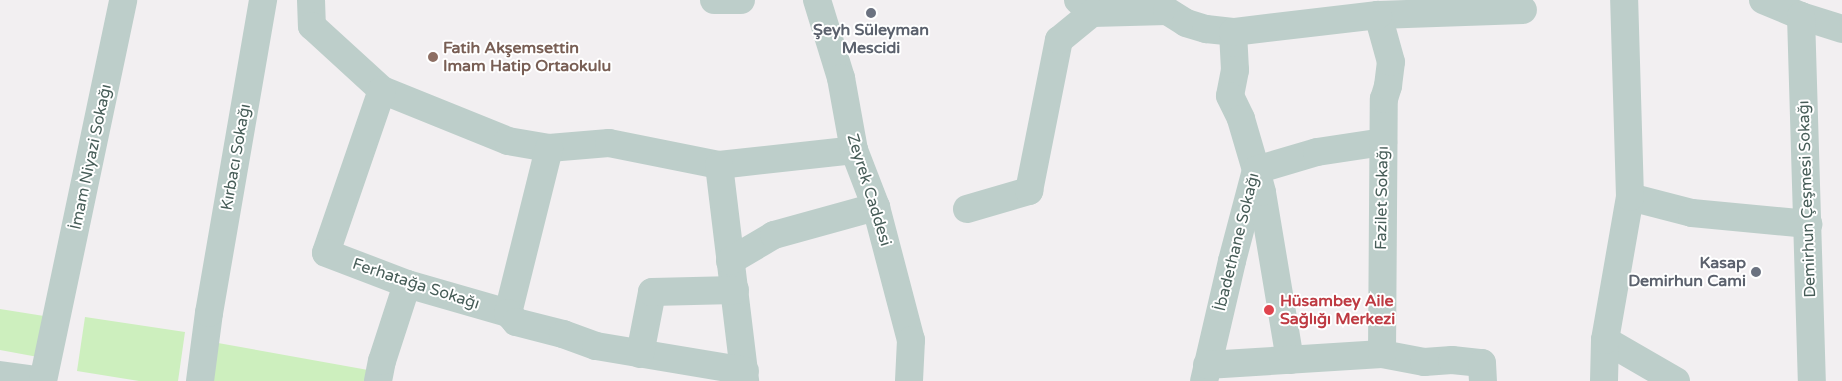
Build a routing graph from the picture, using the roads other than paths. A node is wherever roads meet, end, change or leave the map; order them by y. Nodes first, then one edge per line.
1 (123, 0) edge
2 (263, 0) edge
3 (311, 0) edge
4 (714, 0) edge
5 (741, 0) edge
6 (817, 0) edge
7 (1624, 0) edge
8 (1762, 0) edge
9 (1085, 7) edge
10 (1523, 10) dead end
11 (1378, 15) junction
12 (1801, 16) junction
13 (1842, 29) edge
14 (1233, 32) junction
15 (382, 90) junction
16 (1383, 142) junction
17 (549, 148) junction
18 (854, 150) junction
19 (719, 165) junction
20 (1256, 170) junction
21 (1630, 197) junction
22 (876, 207) junction
23 (967, 209) dead end
24 (1808, 224) junction
25 (730, 261) junction
26 (407, 284) junction
27 (735, 290) junction
28 (508, 313) junction
29 (1605, 340) junction
30 (640, 354) junction
31 (1382, 354) junction
32 (1290, 360) junction
33 (1206, 373) edge
34 (0, 375) edge
35 (745, 376) edge
36 (43, 381) edge
37 (200, 381) edge
38 (378, 381) edge
39 (909, 381) edge
40 (1483, 381) edge
41 (1604, 381) edge
42 (1676, 381) edge
43 (1812, 381) edge

1 - 36 street, İmam Niyazi Sokağı
2 - 37 street, Kırbacı Sokağı
3 - 15 street
4 - 5 street
6 - 18 street, Zeyrek Caddesi
7 - 21 street
8 - 12 street
9 - 14 street
9 - 23 street
10 - 11 street
11 - 14 street
11 - 16 street, Fazilet Sokağı
12 - 13 street
12 - 24 street, Demirhun Çeşmesi Sokağı
14 - 20 street, İbadethane Sokağı
15 - 17 street
15 - 26 street, Ferhatağa Sokağı
16 - 20 street
16 - 31 street, Fazilet Sokağı
17 - 19 street
17 - 28 street
18 - 19 street
18 - 22 street, Zeyrek Caddesi
19 - 25 street
20 - 32 street
20 - 33 street, İbadethane Sokağı
21 - 24 street
21 - 29 street
22 - 25 street
22 - 39 street, Zeyrek Caddesi
24 - 43 street, Demirhun Çeşmesi Sokağı
25 - 27 street
26 - 28 street, Ferhatağa Sokağı
26 - 38 street
27 - 30 street
27 - 35 street
28 - 30 street, Ferhatağa Sokağı
29 - 41 street
29 - 42 street
30 - 35 street, Ferhatağa Sokağı
31 - 32 street
31 - 40 street
32 - 33 street
34 - 36 street

